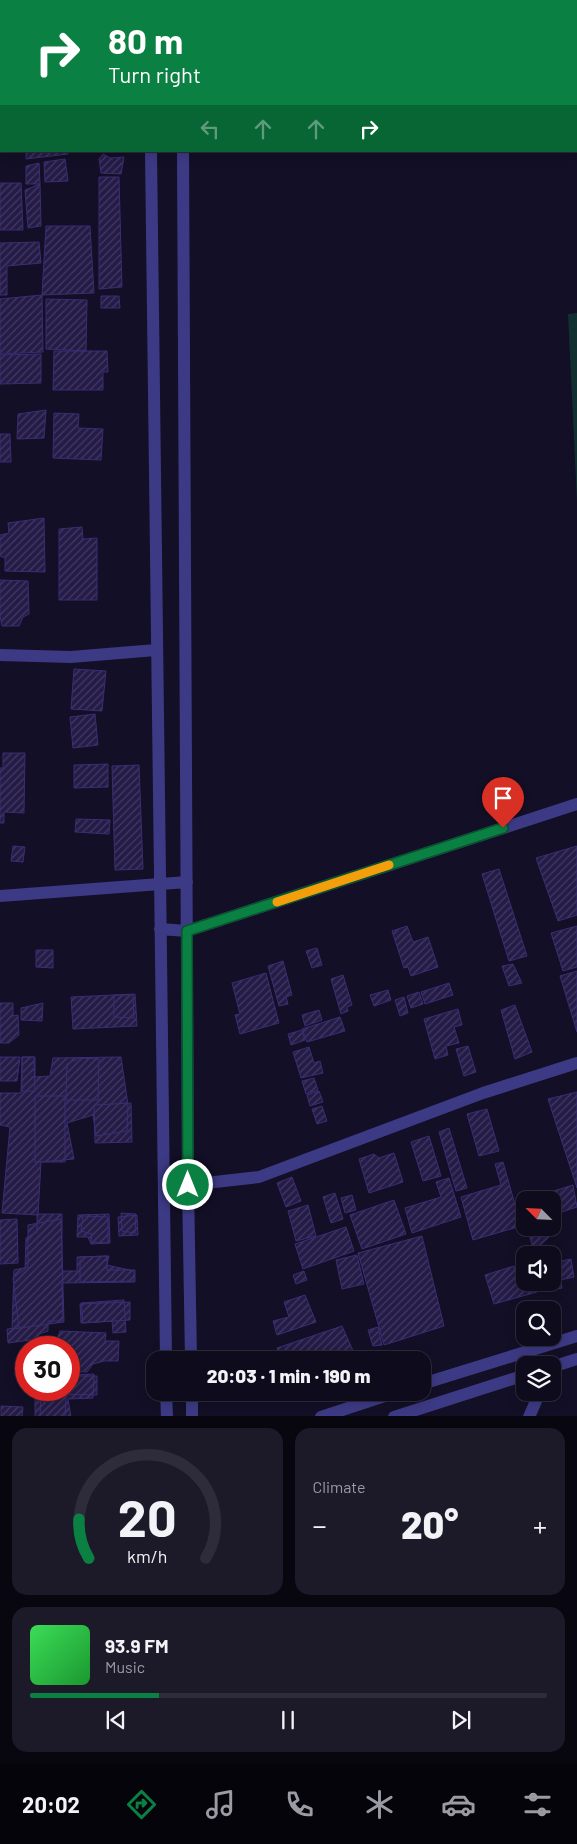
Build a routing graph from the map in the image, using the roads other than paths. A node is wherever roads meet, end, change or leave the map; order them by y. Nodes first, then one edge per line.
1 (151, 152) edge
2 (183, 152) edge
3 (156, 650) junction
4 (0, 655) edge
5 (577, 804) edge
6 (187, 882) junction
7 (160, 884) junction
8 (0, 896) edge
9 (160, 929) junction
10 (187, 931) junction
11 (577, 1063) edge
12 (188, 1185) junction
13 (577, 1336) edge
14 (166, 1351) edge
15 (191, 1351) edge
16 (577, 1360) edge
17 (561, 1364) edge
18 (516, 1378) edge
19 (431, 1381) edge
20 (166, 1401) edge
21 (192, 1401) edge
22 (368, 1401) edge
23 (536, 1401) edge
24 (167, 1416) edge
25 (192, 1416) edge
26 (320, 1416) edge
27 (394, 1416) edge
28 (529, 1416) edge

1 - 3 street
2 - 6 street
3 - 4 street
3 - 7 street
5 - 10 street
6 - 7 street
6 - 10 street
7 - 8 street
7 - 9 street
9 - 10 street
9 - 14 street
10 - 12 street
11 - 12 street
12 - 15 street
13 - 19 street
16 - 17 street
18 - 27 street
20 - 24 street
21 - 25 street
22 - 26 street
23 - 28 street

